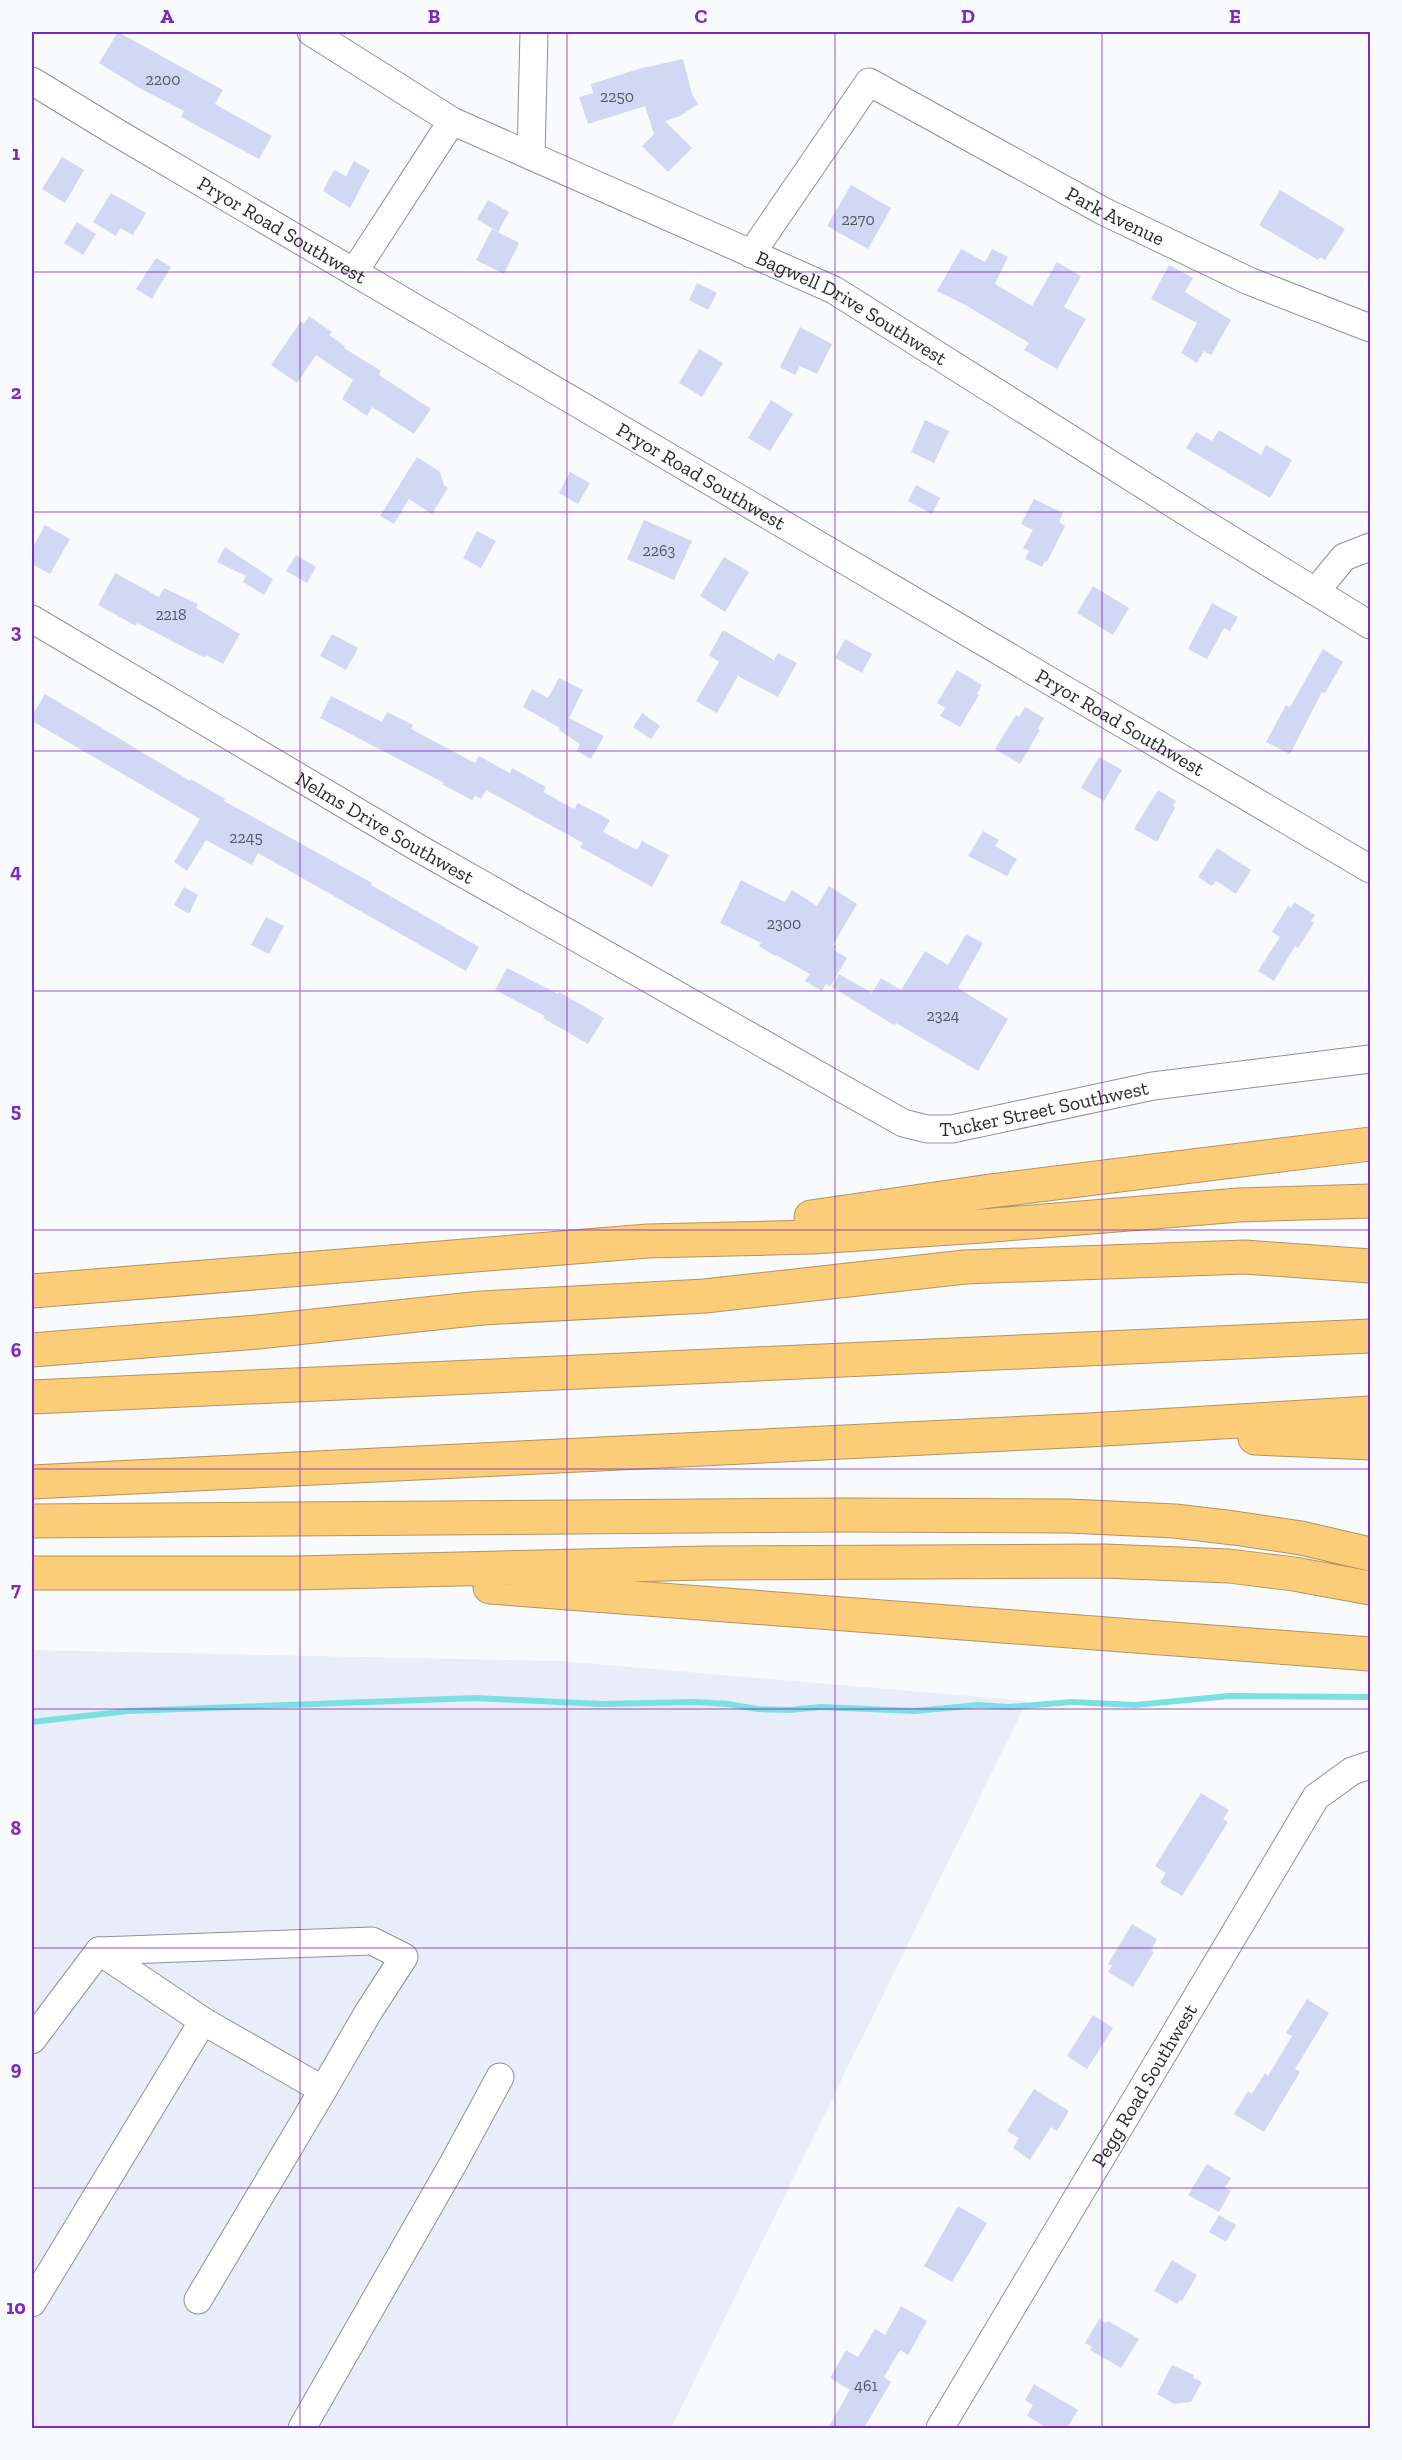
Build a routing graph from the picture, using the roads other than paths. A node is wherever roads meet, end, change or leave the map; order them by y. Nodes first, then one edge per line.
1 (310, 32) edge
2 (534, 32) edge
3 (32, 81) edge
4 (452, 121) junction
5 (531, 156) junction
6 (752, 254) junction
7 (354, 272) junction
8 (1371, 328) edge
9 (1371, 547) edge
10 (1316, 591) junction
11 (32, 619) edge
12 (1371, 625) edge
13 (1371, 869) edge
14 (740, 1030) joint
15 (1371, 1059) edge
16 (1371, 1144) edge
17 (1371, 1201) edge
18 (648, 1241) junction
19 (1371, 1266) edge
20 (32, 1291) edge
21 (1371, 1336) edge
22 (32, 1350) edge
23 (32, 1397) edge
24 (1371, 1413) edge
25 (1089, 1430) junction
26 (1371, 1443) edge
27 (32, 1482) edge
28 (32, 1521) edge
29 (1371, 1554) edge
30 (32, 1573) edge
31 (296, 1573) junction
32 (1371, 1588) edge
33 (1371, 1654) edge
34 (1371, 1765) edge
35 (99, 1951) junction
36 (203, 2021) junction
37 (32, 2040) edge
38 (500, 2077) dead end
39 (323, 2090) junction
40 (198, 2300) dead end
41 (32, 2303) edge
42 (302, 2428) edge
43 (940, 2428) edge

1 - 4 street, Bagwell Drive Southwest
2 - 5 street
3 - 7 street, Pryor Road Southwest
4 - 5 street, Bagwell Drive Southwest
4 - 7 street
5 - 6 street, Bagwell Drive Southwest
6 - 8 street, Park Avenue
6 - 10 street, Bagwell Drive Southwest
7 - 13 street, Pryor Road Southwest
9 - 10 street
10 - 12 street, Bagwell Drive Southwest
11 - 14 street, Nelms Drive Southwest
14 - 15 street, Tucker Street Southwest
16 - 18 highway
17 - 18 highway
18 - 20 highway
19 - 22 highway
21 - 23 highway
24 - 25 highway
25 - 26 highway
25 - 27 highway
28 - 29 highway
30 - 31 highway
31 - 32 highway
31 - 33 highway
34 - 43 street, Pegg Road Southwest
35 - 36 street
35 - 37 street
35 - 39 street
36 - 39 street
36 - 41 street
38 - 42 street
39 - 40 street

